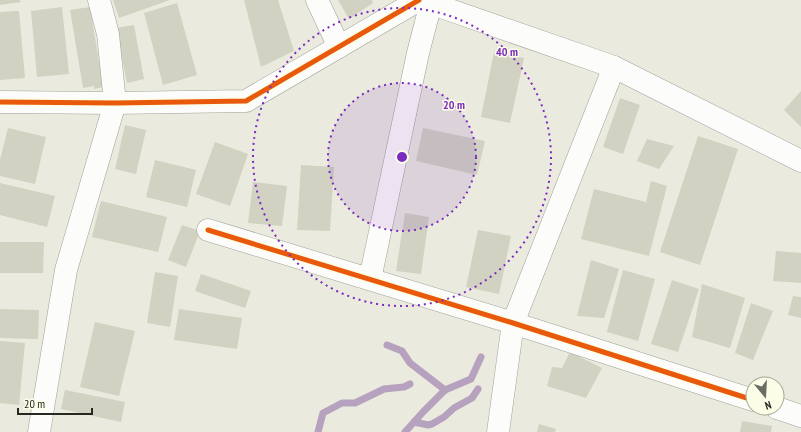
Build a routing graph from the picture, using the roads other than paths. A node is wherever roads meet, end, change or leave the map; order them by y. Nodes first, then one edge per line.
1 (99, 0) edge
2 (317, 0) edge
3 (424, 1) edge
4 (338, 47) junction
5 (614, 67) junction
6 (0, 102) edge
7 (115, 103) junction
8 (801, 161) edge
9 (208, 230) dead end
10 (370, 279) junction
11 (513, 322) junction
12 (745, 397) edge
13 (785, 411) edge
14 (801, 416) edge
15 (39, 432) edge
16 (498, 432) edge

1 - 7 street
2 - 4 street
3 - 4 street
3 - 5 street
3 - 10 street
4 - 7 street
5 - 8 street
5 - 11 street
6 - 7 street
7 - 15 street
9 - 10 street
10 - 11 street
11 - 12 street
11 - 16 street
13 - 14 street

